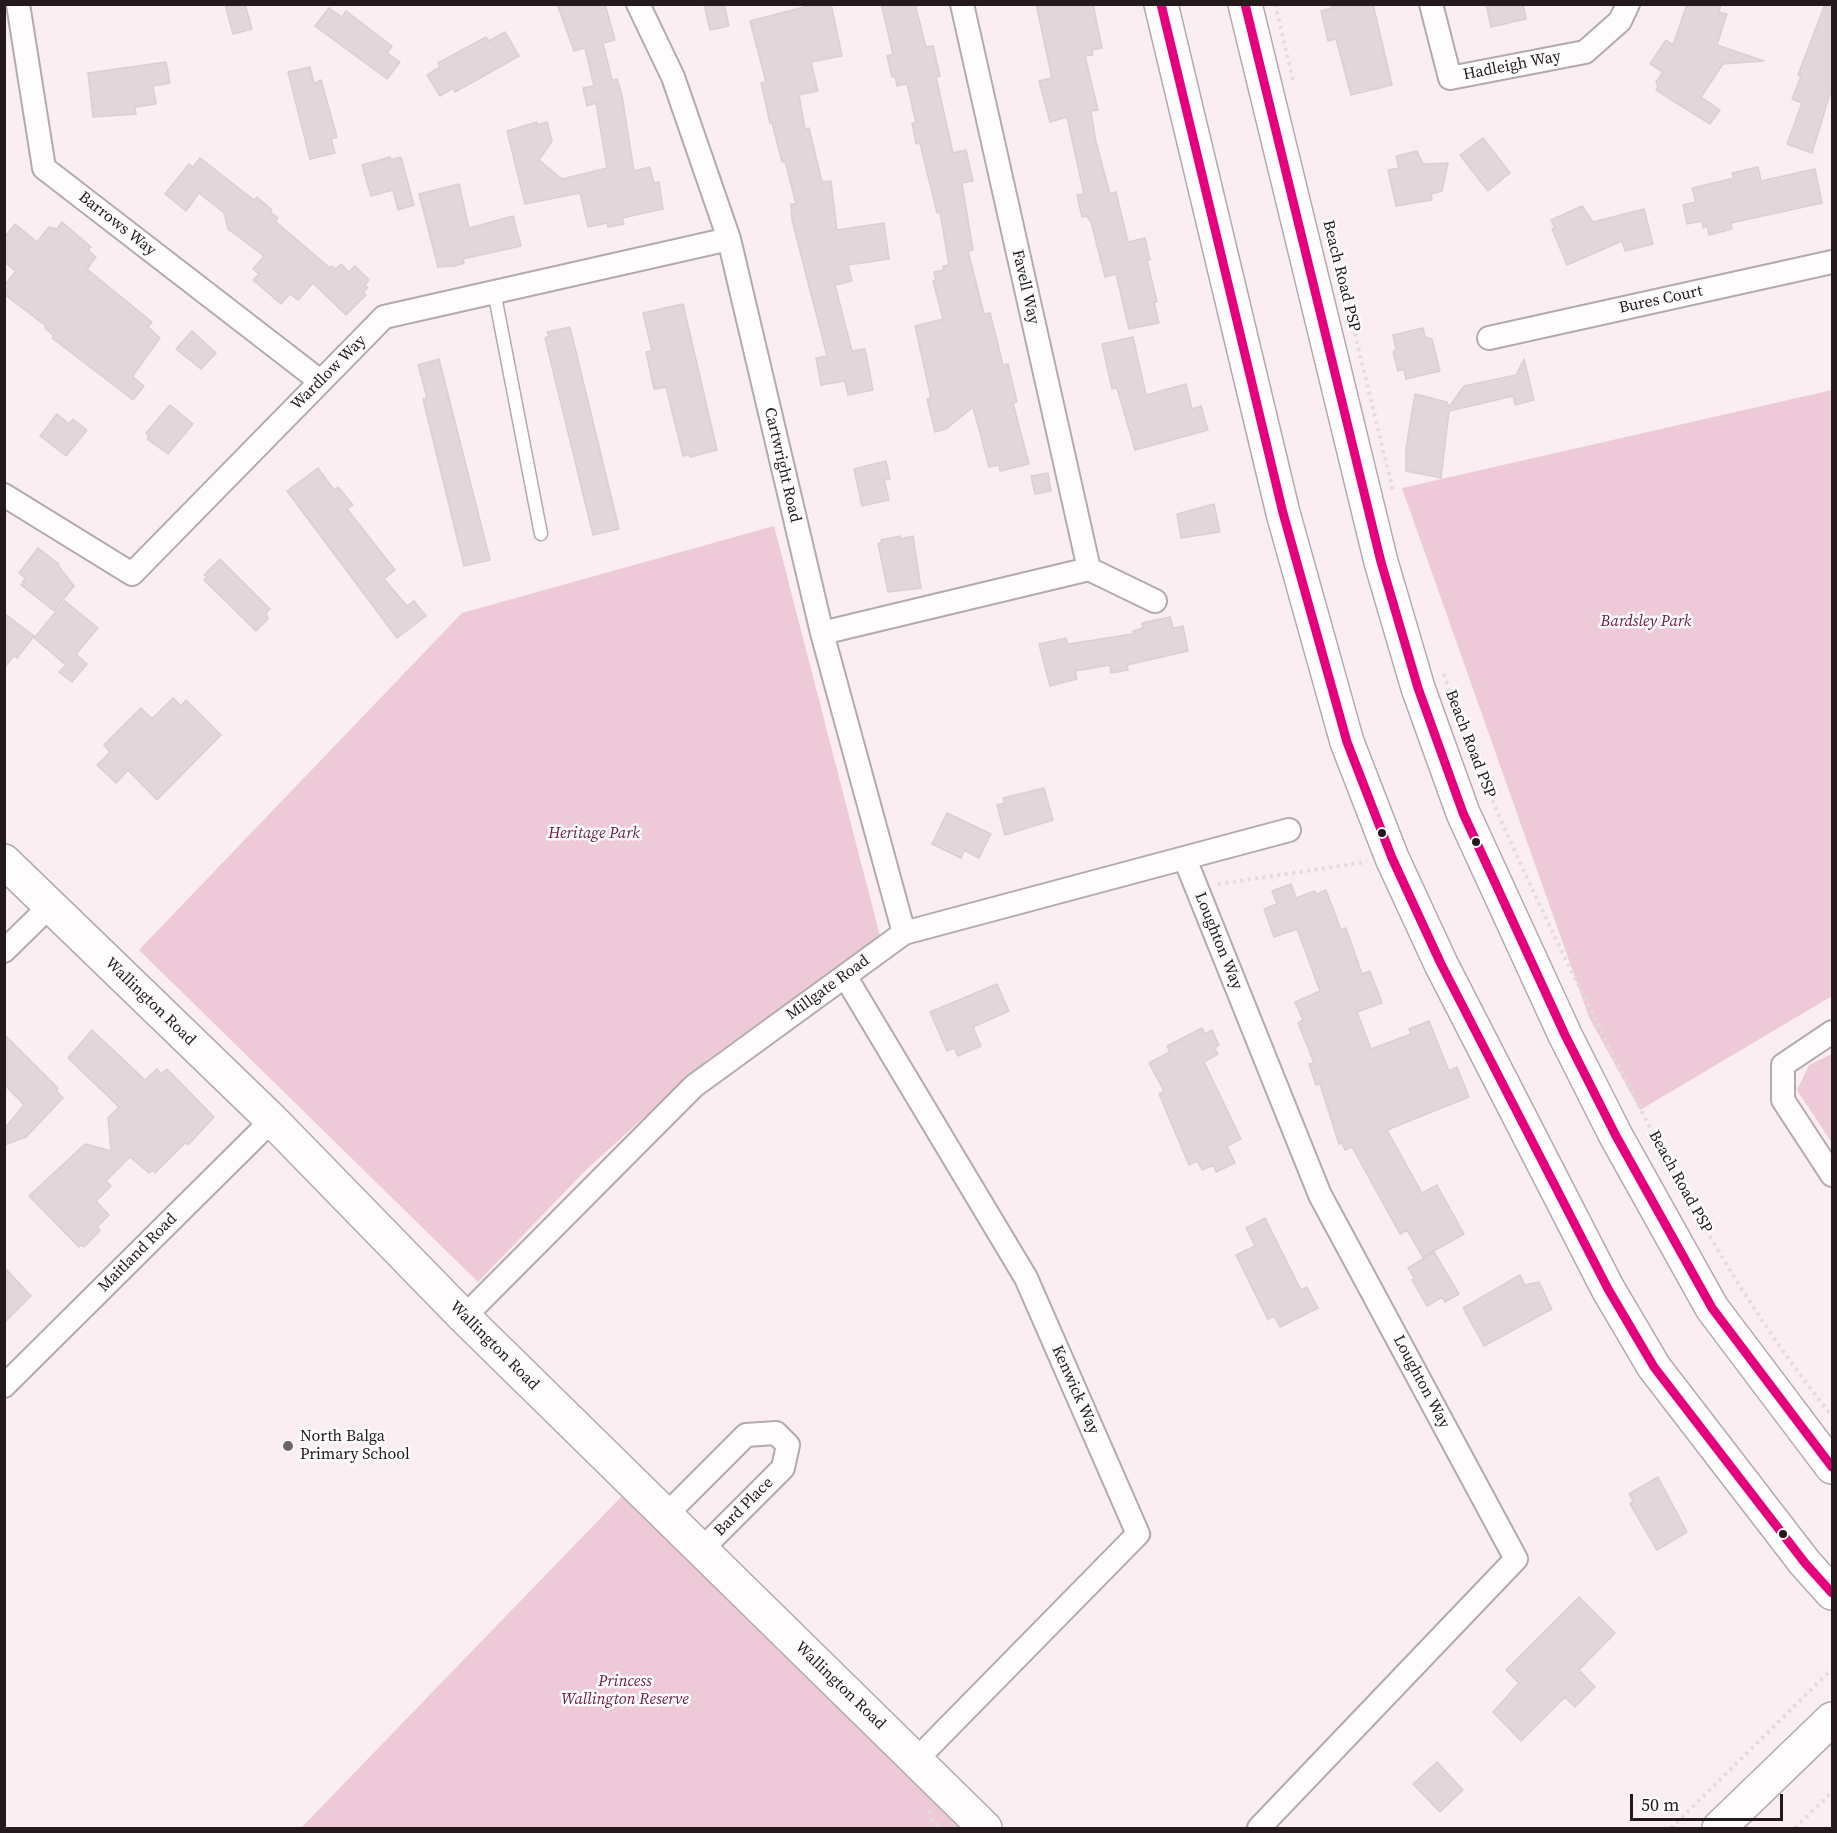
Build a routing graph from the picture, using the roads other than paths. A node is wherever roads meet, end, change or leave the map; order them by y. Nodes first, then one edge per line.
1 (18, 4) edge
2 (638, 4) edge
3 (962, 4) edge
4 (1161, 4) edge
5 (1245, 4) edge
6 (1431, 4) edge
7 (1628, 4) edge
8 (729, 239) junction
9 (1833, 262) edge
10 (494, 291) junction
11 (1489, 338) dead end
12 (321, 381) junction
13 (4, 495) edge
14 (541, 534) dead end
15 (1089, 569) junction
16 (1155, 601) dead end
17 (822, 633) junction
18 (1289, 830) dead end
19 (1185, 860) junction
20 (4, 861) edge
21 (51, 905) junction
22 (904, 933) junction
23 (4, 951) edge
24 (845, 976) junction
25 (1833, 1032) edge
26 (272, 1120) junction
27 (1833, 1175) edge
28 (464, 1317) junction
29 (4, 1386) edge
30 (1833, 1467) edge
31 (666, 1515) junction
32 (701, 1550) junction
33 (1833, 1593) edge
34 (1833, 1719) edge
35 (1833, 1749) edge
36 (916, 1760) junction
37 (985, 1828) edge
38 (1259, 1828) edge
39 (1719, 1828) edge
40 (1748, 1828) edge

1 - 12 street, Barrows Way
2 - 8 street, Cartwright Road
3 - 15 street, Favell Way
4 - 33 main road
5 - 30 main road
6 - 7 street, Hadleigh Way
8 - 10 street, Wardlow Way
8 - 17 street, Cartwright Road
9 - 11 street, Bures Court
10 - 12 street, Wardlow Way
10 - 14 lane
12 - 13 street, Wardlow Way
15 - 16 street
15 - 17 street
17 - 22 street, Cartwright Road
18 - 19 street, Millgate Road
19 - 22 street, Millgate Road
19 - 38 street, Loughton Way
20 - 21 main road, Wallington Road
21 - 23 street
21 - 26 main road, Wallington Road
22 - 24 street, Millgate Road
24 - 28 street, Millgate Road
24 - 36 street, Kenwick Way
25 - 27 street
26 - 28 main road, Wallington Road
26 - 29 street, Maitland Road
28 - 31 main road, Wallington Road
31 - 32 main road, Wallington Road
31 - 32 street, Bard Place
32 - 36 main road, Wallington Road
34 - 39 main road
35 - 40 main road
36 - 37 main road, Wallington Road

